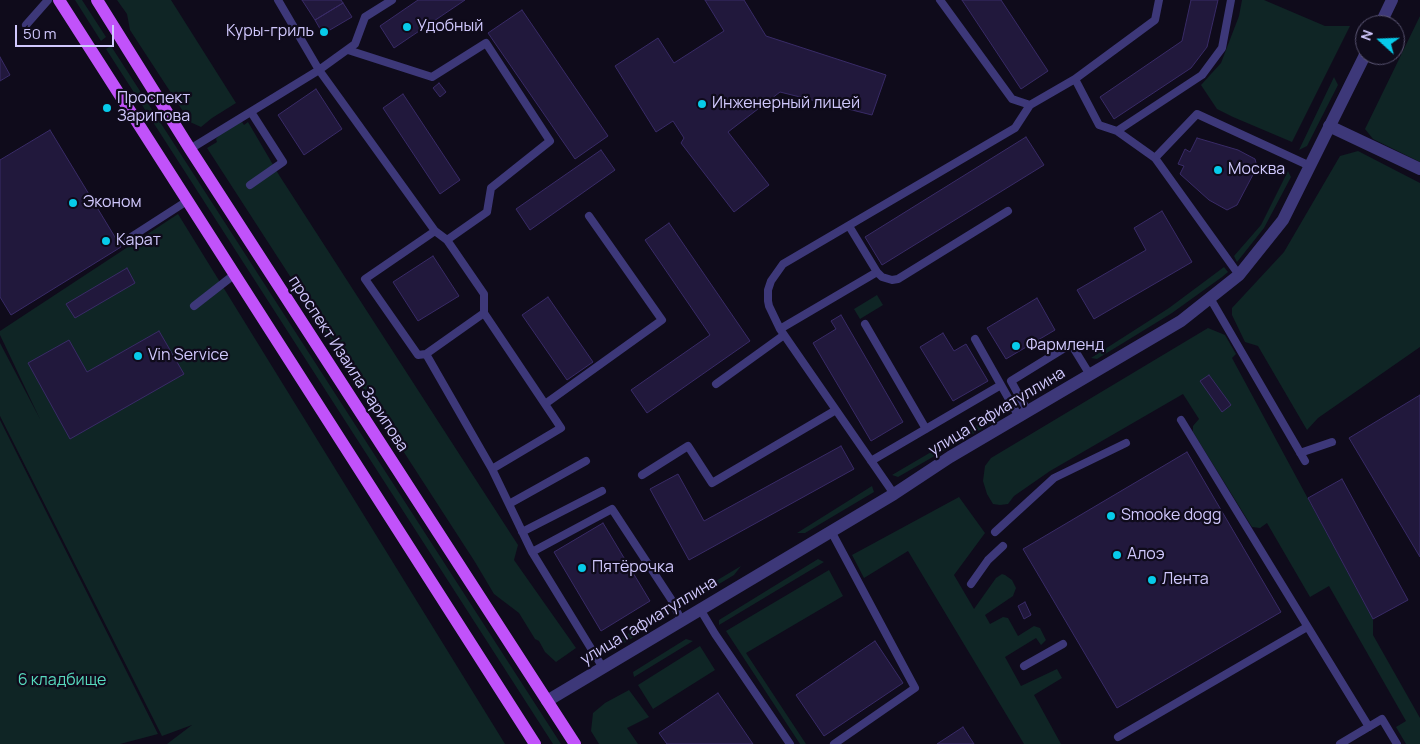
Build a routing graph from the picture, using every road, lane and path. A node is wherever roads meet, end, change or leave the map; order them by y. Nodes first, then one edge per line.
1 (48, 0) edge
2 (59, 0) edge
3 (97, 0) edge
4 (278, 0) edge
5 (392, 0) edge
6 (940, 0) edge
7 (1159, 0) edge
8 (1232, 0) edge
9 (1392, 0) edge
10 (1385, 15) edge
11 (26, 25) dead end
12 (348, 50) junction
13 (1360, 65) edge
14 (319, 70) junction
15 (1075, 78) junction
16 (1030, 105) junction
17 (251, 112) junction
18 (1329, 126) junction
19 (1117, 131) junction
20 (190, 149) junction
21 (1155, 158) junction
22 (1310, 166) junction
23 (1420, 169) edge
24 (250, 185) dead end
25 (188, 201) junction
26 (1008, 211) dead end
27 (589, 216) dead end
28 (849, 226) junction
29 (435, 230) junction
30 (128, 239) dead end
31 (447, 240) junction
32 (877, 272) junction
33 (235, 274) junction
34 (1239, 276) junction
35 (1210, 298) junction
36 (194, 306) dead end
37 (484, 313) junction
38 (865, 324) dead end
39 (782, 332) junction
40 (975, 339) dead end
41 (426, 354) junction
42 (1090, 375) junction
43 (716, 384) dead end
44 (1001, 385) junction
45 (545, 404) junction
46 (836, 410) junction
47 (1023, 414) junction
48 (1181, 420) dead end
49 (926, 429) junction
50 (1332, 442) dead end
51 (1126, 443) dead end
52 (1300, 453) junction
53 (586, 461) dead end
54 (872, 461) junction
55 (1305, 461) dead end
56 (492, 469) junction
57 (642, 475) dead end
58 (602, 492) dead end
59 (894, 494) junction
60 (509, 504) junction
61 (831, 531) junction
62 (522, 532) junction
63 (995, 532) dead end
64 (1003, 546) dead end
65 (532, 552) junction
66 (971, 584) dead end
67 (700, 609) junction
68 (681, 620) junction
69 (1308, 627) junction
70 (1063, 644) dead end
71 (1024, 666) dead end
72 (603, 668) junction
73 (547, 701) junction
74 (1369, 727) junction
75 (1118, 737) dead end
76 (535, 744) edge
77 (575, 744) edge
78 (790, 744) edge
79 (834, 744) edge
80 (1340, 744) edge
81 (1397, 744) edge

1 - 11 lane
2 - 25 main road
3 - 20 main road, проспект Изаила Зарипова
4 - 14 lane
5 - 12 lane
6 - 16 lane
7 - 15 lane
8 - 19 lane
9 - 10 street
12 - 14 lane
12 - 31 lane
13 - 18 street, улица Гафиатуллина
14 - 17 lane
14 - 29 lane
15 - 16 lane
15 - 19 lane
16 - 28 lane
17 - 20 lane
17 - 24 lane
18 - 22 street, улица Гафиатуллина
18 - 23 street
19 - 21 lane
20 - 73 main road, проспект Изаила Зарипова
21 - 22 lane
21 - 34 lane
22 - 34 street, улица Гафиатуллина
25 - 30 lane
25 - 33 main road
26 - 32 lane
27 - 45 lane
28 - 32 lane
28 - 39 lane
29 - 31 lane
29 - 41 lane
31 - 37 lane
32 - 39 lane
33 - 36 lane
33 - 76 main road
34 - 35 street, улица Гафиатуллина
35 - 42 street, улица Гафиатуллина
35 - 52 lane
37 - 41 lane
37 - 45 lane
38 - 49 lane
39 - 43 lane
39 - 46 lane
40 - 44 lane
41 - 56 lane
42 - 47 street, улица Гафиатуллина
42 - 47 lane
44 - 47 lane
44 - 49 lane
45 - 56 lane
46 - 54 lane
46 - 57 lane
47 - 59 street, улица Гафиатуллина
48 - 69 lane
49 - 54 lane
50 - 52 lane
51 - 63 lane
52 - 55 lane
53 - 60 lane
54 - 59 lane
56 - 60 lane
58 - 62 lane
59 - 61 street, улица Гафиатуллина
60 - 62 lane
61 - 67 street, улица Гафиатуллина
61 - 79 lane
62 - 65 lane
64 - 66 lane
65 - 68 lane
65 - 72 lane
67 - 68 street, улица Гафиатуллина
67 - 78 lane
68 - 72 street, улица Гафиатуллина
69 - 74 lane
69 - 75 lane
70 - 71 lane
72 - 73 street, улица Гафиатуллина
73 - 77 main road, проспект Изаила Зарипова
74 - 80 lane
74 - 81 lane

